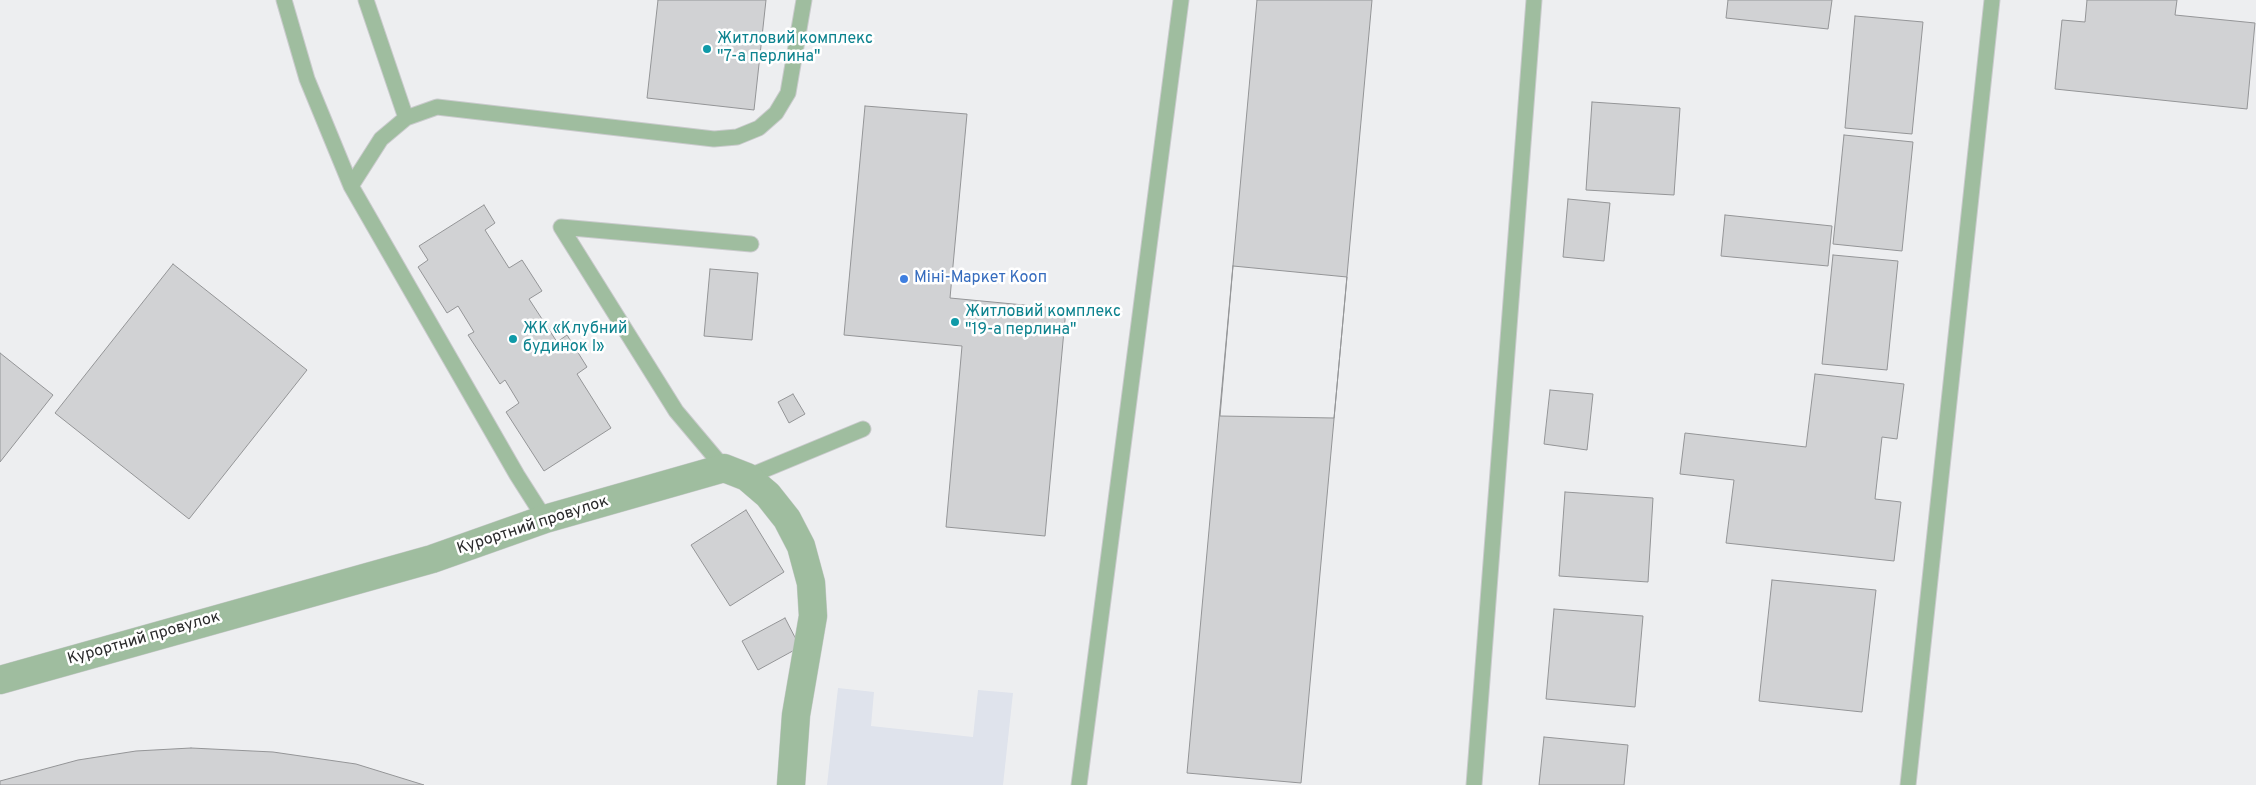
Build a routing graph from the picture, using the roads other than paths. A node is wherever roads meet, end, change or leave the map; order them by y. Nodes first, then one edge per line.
1 (284, 0) edge
2 (366, 0) edge
3 (804, 0) edge
4 (1180, 0) edge
5 (1534, 0) edge
6 (1992, 0) edge
7 (406, 118) junction
8 (351, 186) junction
9 (752, 244) dead end
10 (863, 429) dead end
11 (735, 472) junction
12 (545, 519) junction
13 (0, 680) edge
14 (791, 785) edge
15 (1079, 785) edge
16 (1474, 785) edge
17 (1908, 785) edge

1 - 8 lane
2 - 7 lane
3 - 7 lane
4 - 15 lane
5 - 16 lane
6 - 17 lane
7 - 8 lane
8 - 12 lane
9 - 11 lane
10 - 11 lane
11 - 12 street, Курортний провулок
11 - 14 street
12 - 13 street, Курортний провулок

